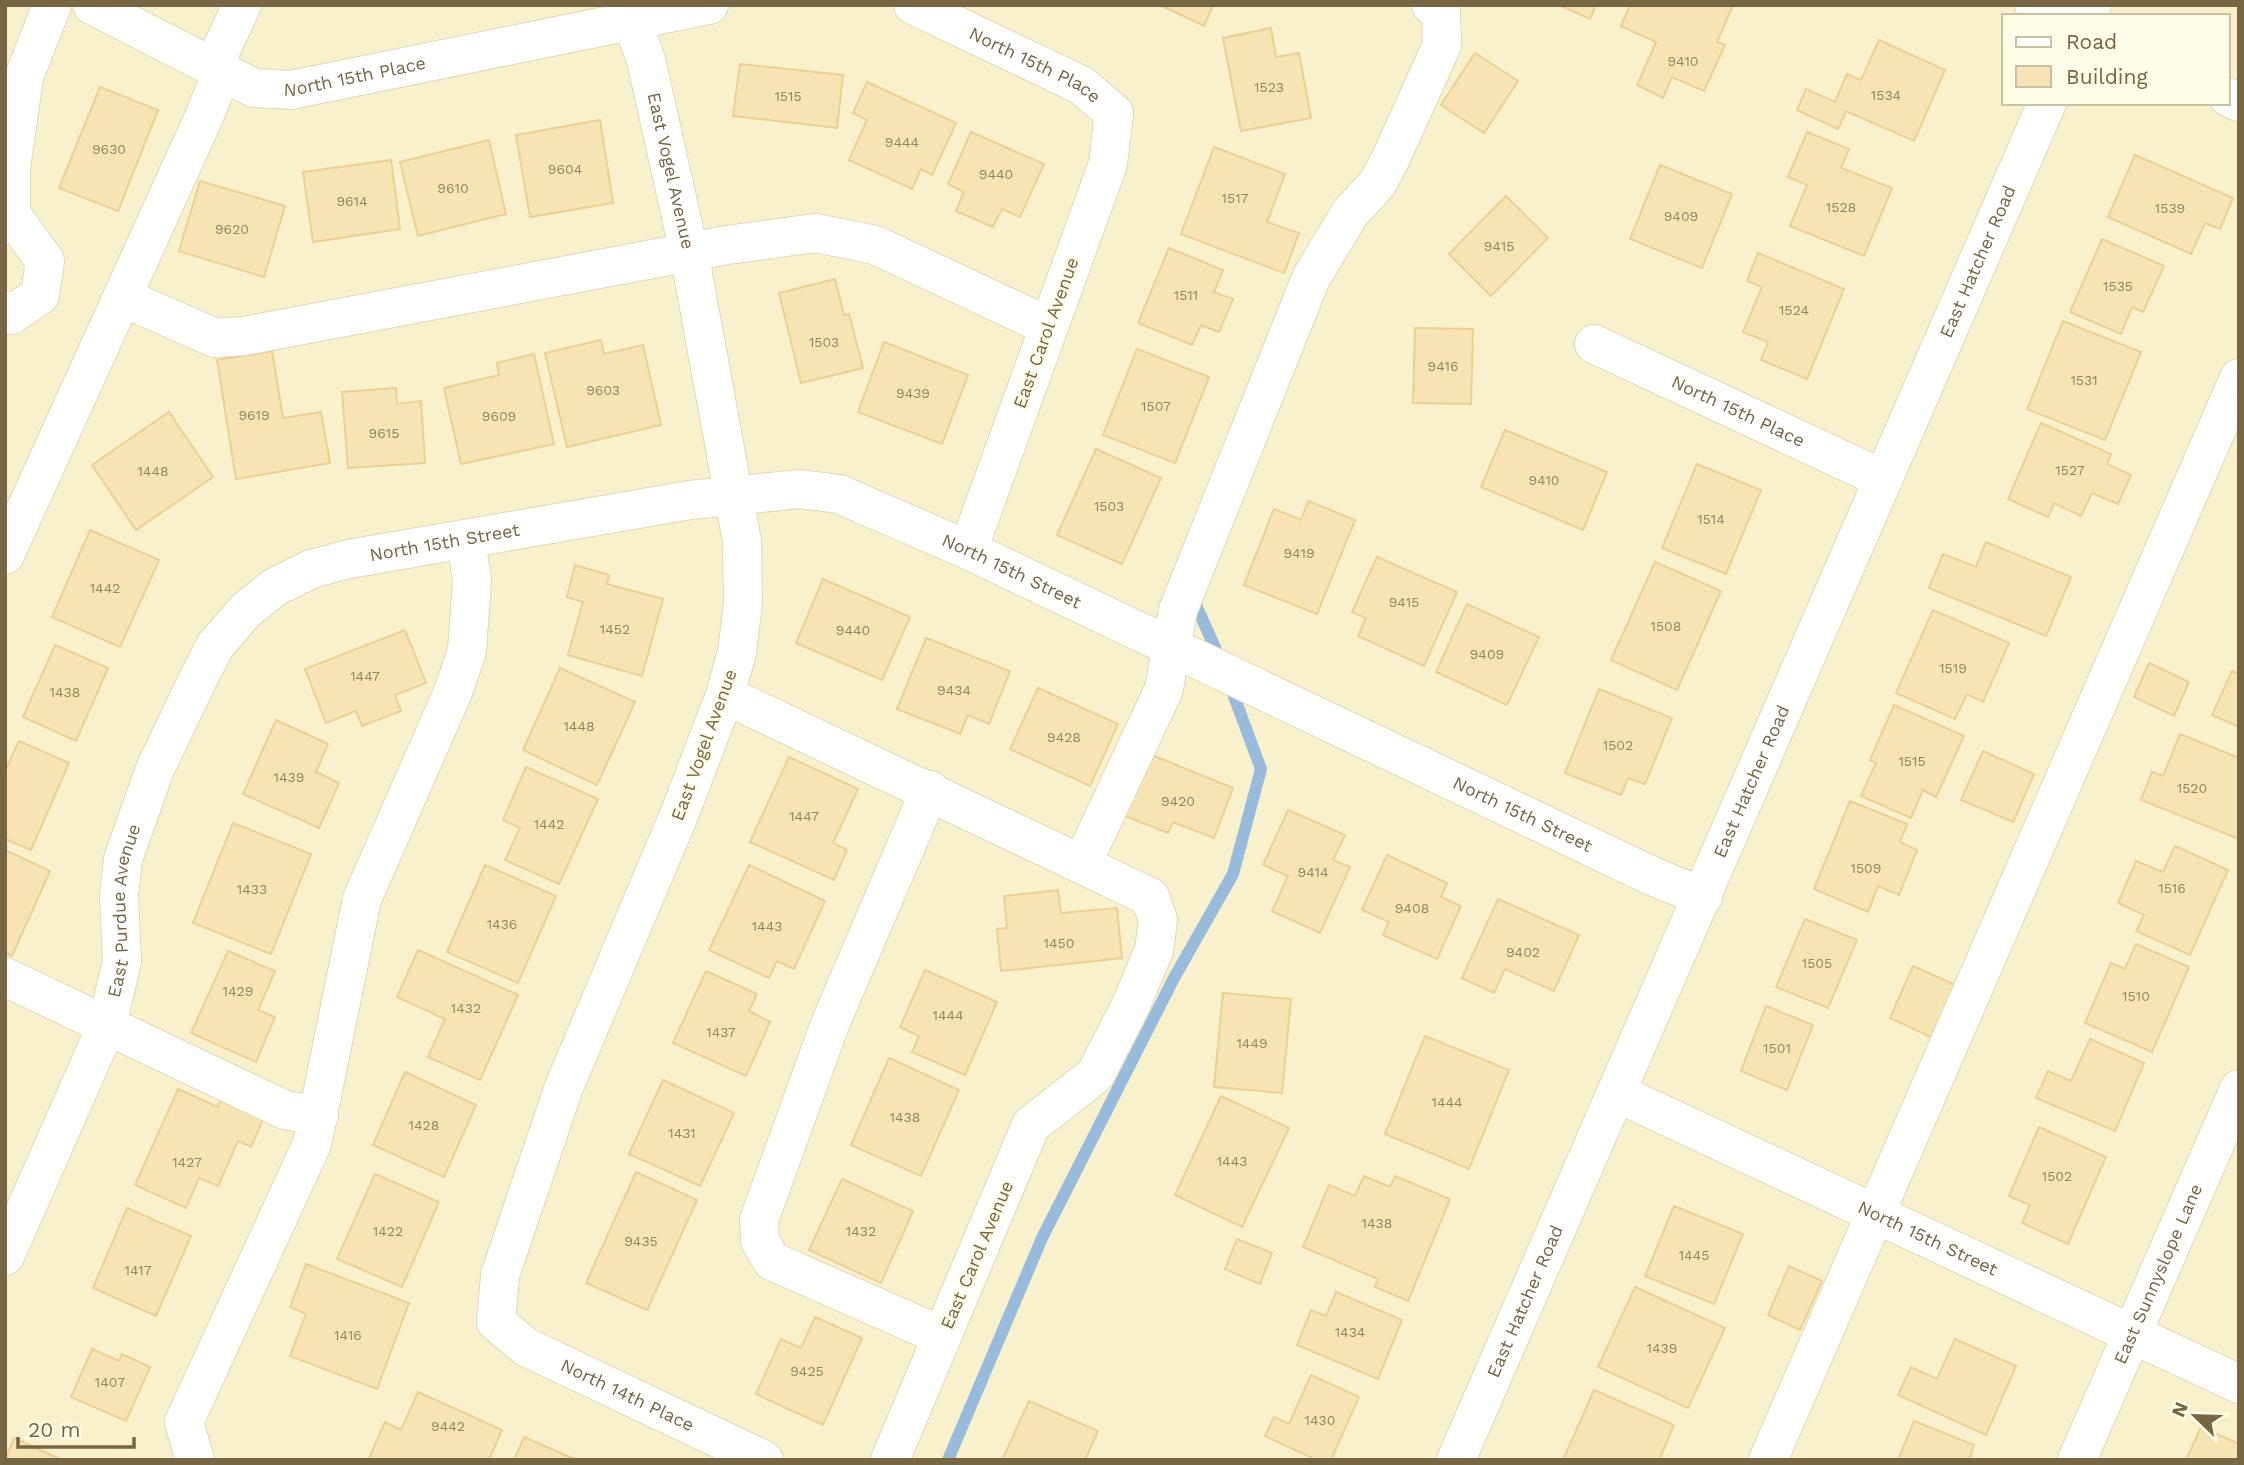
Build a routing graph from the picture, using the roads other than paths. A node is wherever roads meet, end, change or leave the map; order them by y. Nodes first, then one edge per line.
1 (52, 5) edge
2 (92, 5) edge
3 (242, 5) edge
4 (709, 5) edge
5 (913, 5) edge
6 (1431, 5) edge
7 (2034, 5) edge
8 (629, 13) edge
9 (2053, 14) edge
10 (217, 70) junction
11 (2046, 105) edge
12 (1114, 113) joint
13 (8, 220) edge
14 (689, 252) junction
15 (121, 297) junction
16 (5, 311) edge
17 (1048, 326) junction
18 (1594, 344) dead end
19 (2239, 378) edge
20 (1883, 479) junction
21 (735, 497) junction
22 (466, 541) junction
23 (968, 550) junction
24 (5, 555) edge
25 (275, 587) joint
26 (1172, 646) junction
27 (724, 695) junction
28 (930, 790) junction
29 (1082, 864) junction
30 (1703, 897) junction
31 (5, 977) edge
32 (107, 1025) junction
33 (2239, 1089) edge
34 (1617, 1093) junction
35 (320, 1116) junction
36 (1877, 1214) junction
37 (5, 1256) edge
38 (496, 1322) joint
39 (2132, 1334) junction
40 (942, 1336) junction
41 (2239, 1384) edge
42 (195, 1460) edge
43 (764, 1460) edge
44 (890, 1460) edge
45 (1456, 1460) edge
46 (1768, 1460) edge
47 (2077, 1460) edge

1 - 13 street
2 - 10 street, North 15th Place
3 - 10 street
4 - 8 street, North 15th Place
5 - 12 street, North 15th Place
6 - 26 street
7 - 9 street
8 - 10 street, North 15th Place
8 - 14 street, East Vogel Avenue
10 - 15 street
11 - 20 street, East Hatcher Road
12 - 17 street, East Carol Avenue
13 - 16 street
14 - 15 street
14 - 17 street
14 - 21 street, East Vogel Avenue
15 - 24 street
17 - 23 street, East Carol Avenue
18 - 20 street, North 15th Place
19 - 36 street
20 - 30 street, East Hatcher Road
21 - 22 street, North 15th Street
21 - 23 street, North 15th Street
21 - 27 street, East Vogel Avenue
22 - 25 street, North 15th Street
22 - 35 street
23 - 26 street, North 15th Street
25 - 32 street, East Purdue Avenue
26 - 29 street
26 - 30 street, North 15th Street
27 - 28 street
27 - 38 street, East Vogel Avenue
28 - 29 street
28 - 40 street
29 - 40 street, East Carol Avenue
30 - 34 street, East Hatcher Road
31 - 32 street
32 - 35 street
32 - 37 street, East Purdue Avenue
33 - 39 street, East Sunnyslope Lane
34 - 36 street, North 15th Street
34 - 45 street, East Hatcher Road
35 - 42 street
36 - 39 street, North 15th Street
36 - 46 street
38 - 43 street, North 14th Place
39 - 41 street, North 15th Street
39 - 47 street, East Sunnyslope Lane
40 - 44 street, East Carol Avenue

